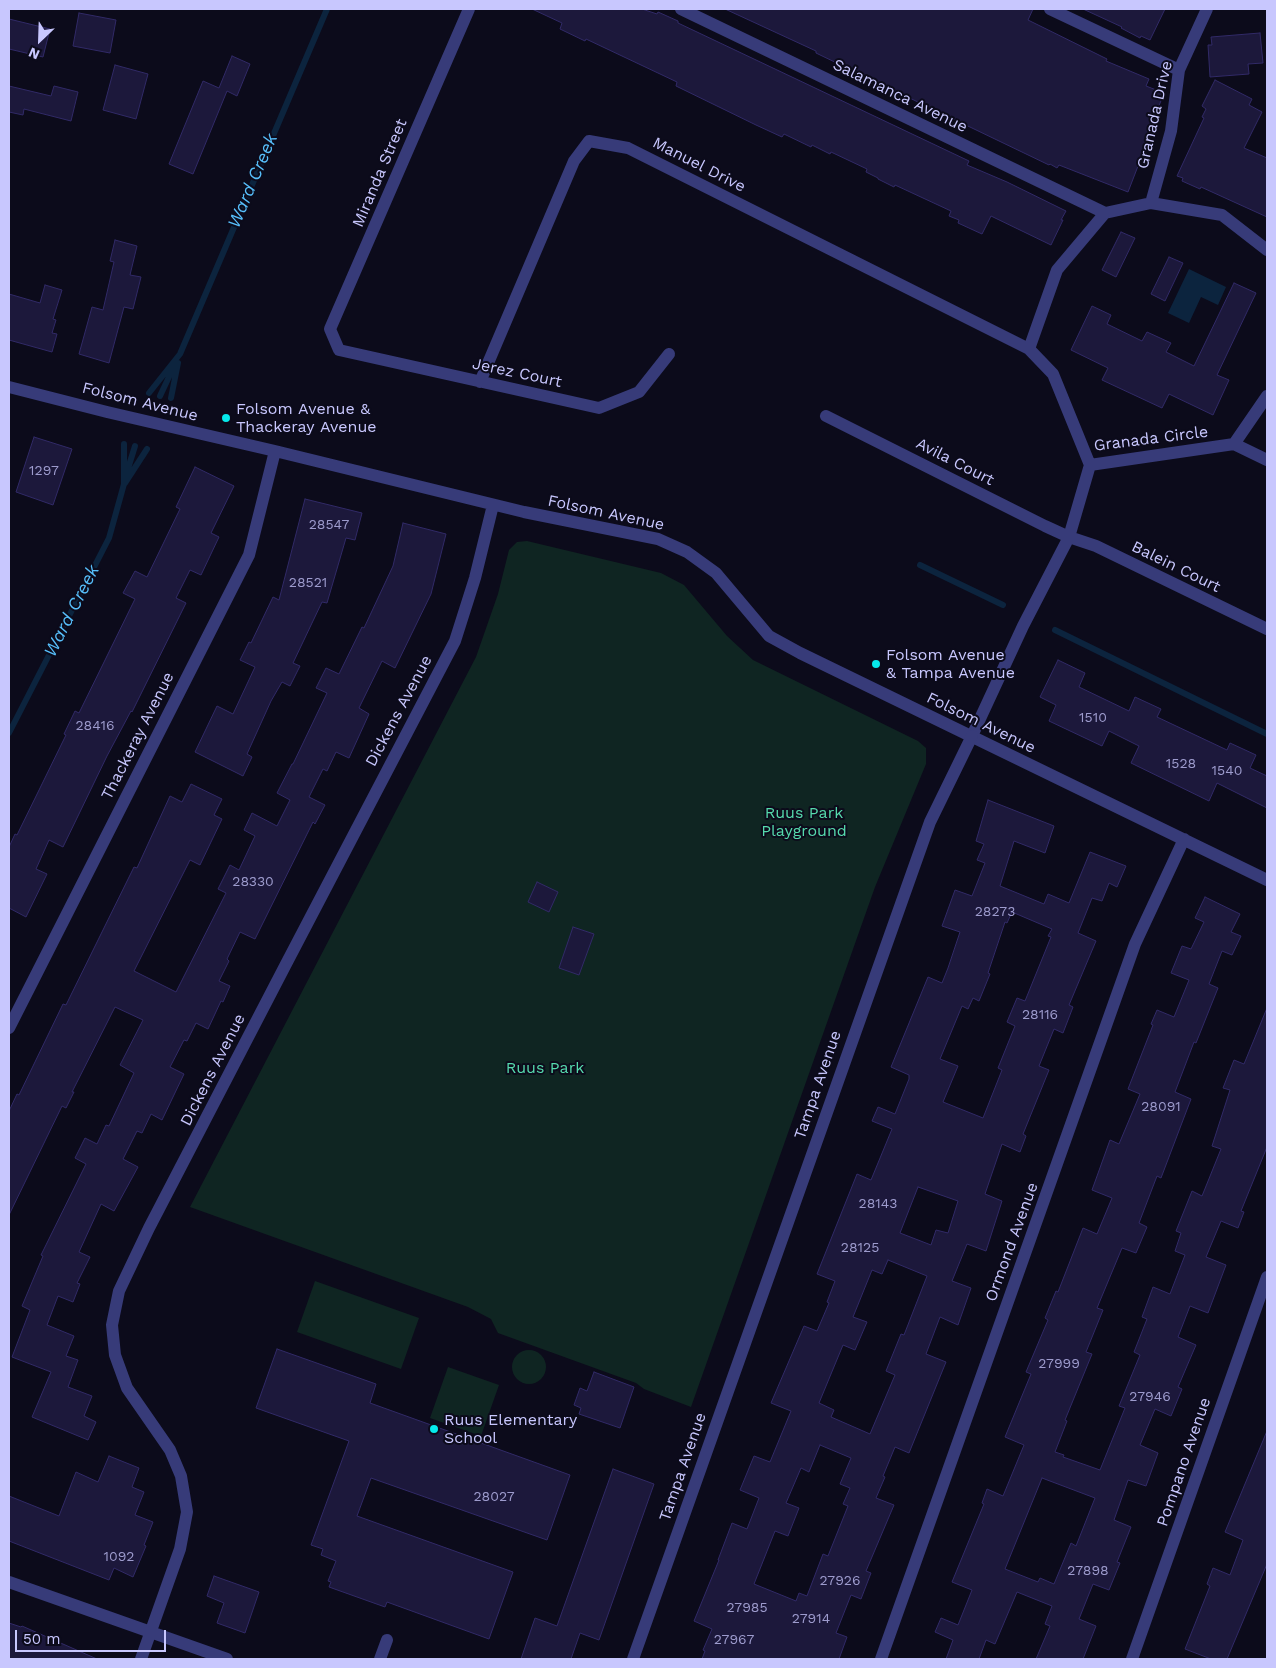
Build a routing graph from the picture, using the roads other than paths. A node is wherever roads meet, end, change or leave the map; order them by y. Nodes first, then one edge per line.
1 (469, 9) edge
2 (682, 9) edge
3 (1050, 9) edge
4 (1207, 9) edge
5 (1179, 70) junction
6 (1151, 203) junction
7 (1105, 213) junction
8 (1267, 250) edge
9 (1029, 349) junction
10 (339, 350) joint
11 (668, 354) dead end
12 (480, 382) junction
13 (9, 387) edge
14 (1267, 396) edge
15 (826, 416) dead end
16 (1234, 444) junction
17 (275, 451) junction
18 (1267, 460) edge
19 (1090, 465) junction
20 (493, 505) junction
21 (1069, 536) junction
22 (1267, 629) edge
23 (972, 736) junction
24 (1184, 839) junction
25 (1267, 880) edge
26 (9, 1028) edge
27 (1267, 1277) edge
28 (9, 1582) edge
29 (151, 1633) junction
30 (387, 1640) dead end
31 (141, 1659) edge
32 (227, 1659) edge
33 (380, 1659) edge
34 (633, 1659) edge
35 (881, 1659) edge
36 (1132, 1659) edge

1 - 10 street, Miranda Street
2 - 7 street, Salamanca Avenue
3 - 5 street
4 - 5 street, Granada Drive
5 - 6 street, Granada Drive
6 - 7 street
6 - 8 street
7 - 9 street
9 - 12 street, Manuel Drive
9 - 19 street, Granada Circle
10 - 12 street, Jerez Court
11 - 12 street, Jerez Court
13 - 17 street, Folsom Avenue
14 - 16 street
15 - 21 street, Avila Court
16 - 18 street
16 - 19 street, Granada Circle
17 - 20 street, Folsom Avenue
17 - 26 street, Thackeray Avenue
19 - 21 street
20 - 23 street, Folsom Avenue
20 - 29 street, Dickens Avenue
21 - 22 street, Balein Court
21 - 23 street, Tampa Avenue
23 - 24 street, Folsom Avenue
23 - 34 street, Tampa Avenue
24 - 25 street, Folsom Avenue
24 - 35 street, Ormond Avenue
27 - 36 street, Pompano Avenue
28 - 29 street
29 - 31 street, Dickens Avenue
29 - 32 street
30 - 33 street

